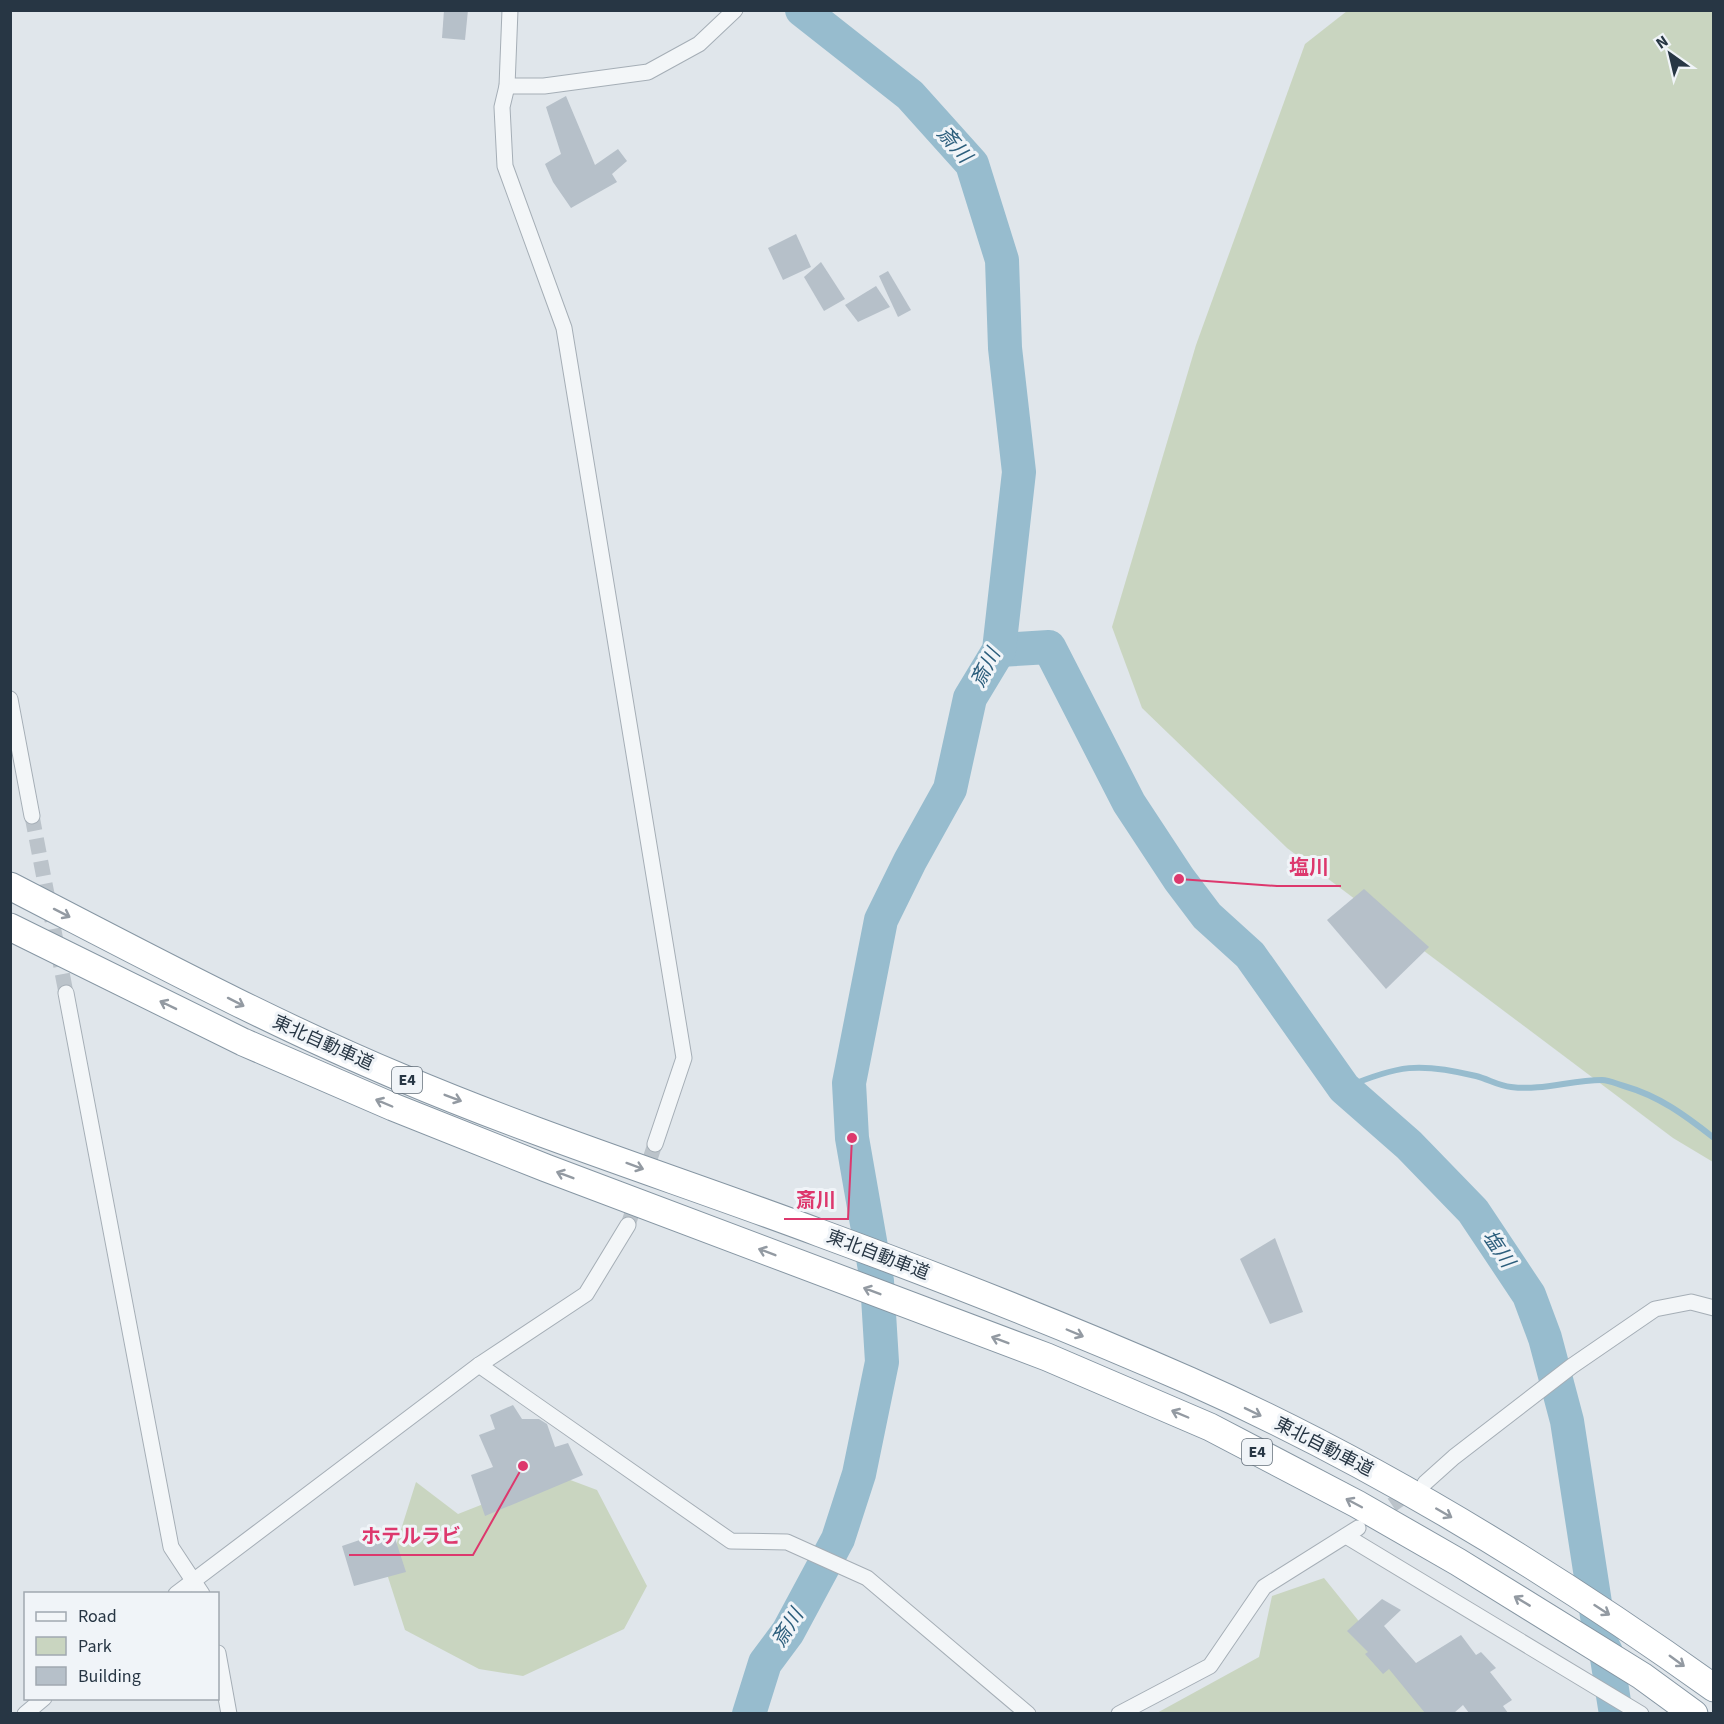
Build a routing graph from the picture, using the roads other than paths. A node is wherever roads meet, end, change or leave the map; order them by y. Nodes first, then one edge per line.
1 (510, 10) edge
2 (735, 10) edge
3 (507, 86) junction
4 (10, 699) edge
5 (32, 816) tunnel mouth
6 (10, 886) edge
7 (10, 927) edge
8 (66, 993) tunnel mouth
9 (655, 1144) tunnel mouth
10 (628, 1225) tunnel mouth
11 (1713, 1308) edge
12 (479, 1365) junction
13 (1425, 1483) tunnel mouth
14 (195, 1579) junction
15 (177, 1592) edge
16 (202, 1592) edge
17 (219, 1658) edge
18 (1713, 1688) edge
19 (41, 1700) edge
20 (25, 1713) edge
21 (229, 1713) edge
22 (1029, 1713) edge
23 (1119, 1713) edge
24 (1641, 1713) edge
25 (1694, 1713) edge

1 - 3 street
2 - 3 street
3 - 9 street
4 - 5 street
6 -> 18 highway, 東北自動車道 / E4
25 -> 7 highway, 東北自動車道 / E4
8 - 14 street
10 - 12 street
11 - 13 street
12 - 14 street
12 - 22 street
14 - 15 street
14 - 16 street
17 - 21 street
19 - 20 street
23 - 24 street

